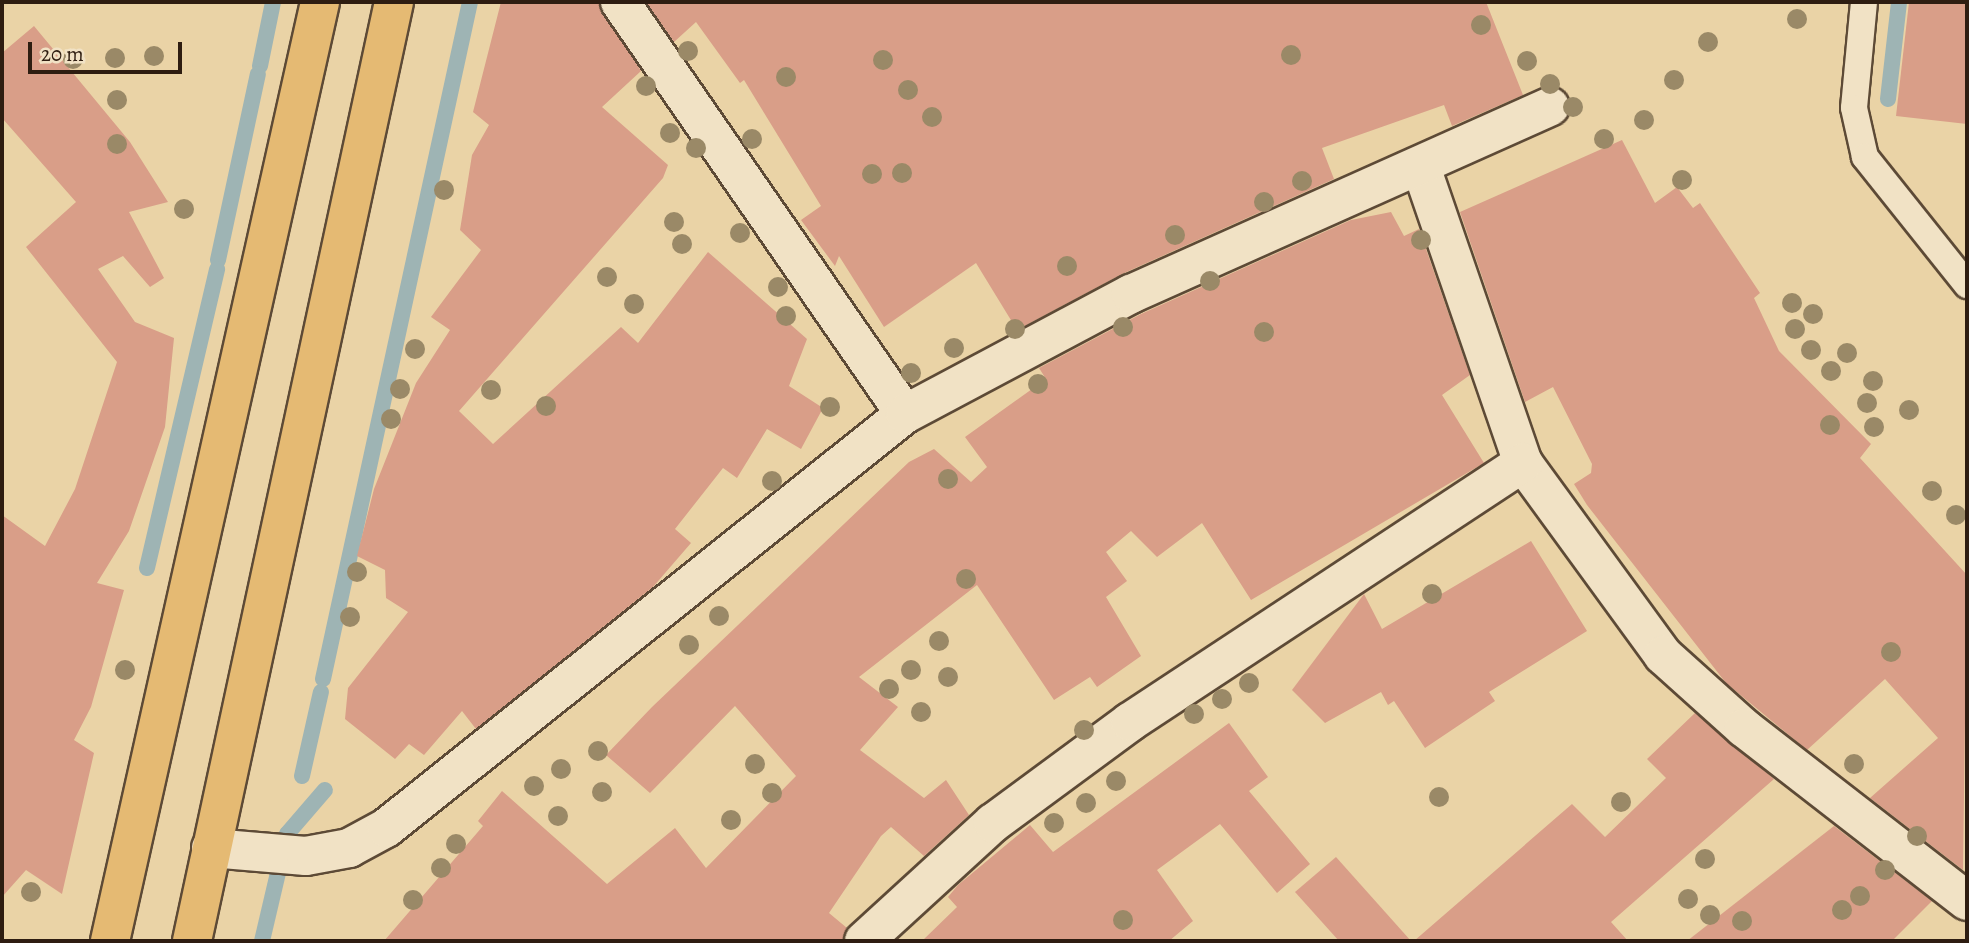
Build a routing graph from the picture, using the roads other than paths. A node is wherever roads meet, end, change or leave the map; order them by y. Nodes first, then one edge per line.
1 (320, 2) edge
2 (394, 2) edge
3 (620, 2) edge
4 (1864, 2) edge
5 (1550, 107) dead end
6 (1421, 167) junction
7 (1967, 285) edge
8 (905, 414) junction
9 (1523, 463) junction
10 (211, 848) junction
11 (1967, 901) edge
12 (110, 941) edge
13 (192, 941) edge
14 (864, 941) edge

1 - 12 main road
2 - 10 main road
3 - 8 street
4 - 7 lane
5 - 6 street
6 - 8 street
6 - 9 street
8 - 10 street
9 - 11 street
9 - 14 street
10 - 13 main road

